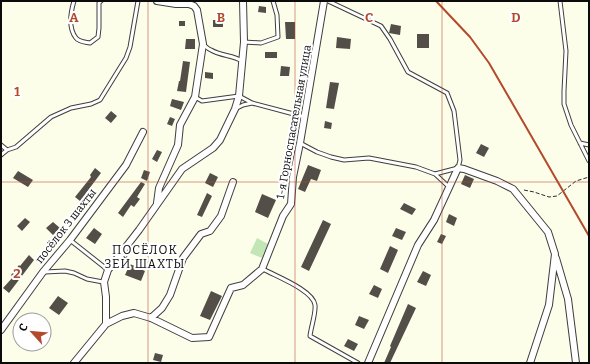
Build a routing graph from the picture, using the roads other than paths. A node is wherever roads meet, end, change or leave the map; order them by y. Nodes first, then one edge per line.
1 (74, 1) edge
2 (101, 1) edge
3 (138, 1) edge
4 (157, 1) edge
5 (243, 1) edge
6 (273, 1) edge
7 (324, 1) edge
8 (328, 1) edge
9 (560, 1) edge
10 (244, 42) junction
11 (203, 44) junction
12 (242, 61) junction
13 (239, 96) junction
14 (194, 98) junction
15 (252, 103) junction
16 (235, 109) junction
17 (305, 117) junction
18 (143, 132) dead end
19 (300, 143) junction
20 (580, 143) junction
21 (1, 145) edge
22 (589, 145) edge
23 (7, 150) junction
24 (1, 155) edge
25 (589, 161) edge
26 (458, 168) junction
27 (435, 174) junction
28 (233, 182) dead end
29 (449, 187) junction
30 (157, 205) junction
31 (70, 240) junction
32 (555, 254) junction
33 (262, 269) junction
34 (108, 270) junction
35 (43, 272) junction
36 (104, 282) junction
37 (151, 318) junction
38 (106, 324) junction
39 (1, 330) edge
40 (74, 363) edge
41 (358, 363) edge
42 (368, 363) edge
43 (530, 363) edge
44 (576, 363) edge

1 - 2 lane
3 - 23 lane
4 - 11 street
5 - 10 street
6 - 10 lane
7 - 17 street, 1-я Горноспасательная улица
8 - 26 lane
9 - 20 lane
10 - 12 street
11 - 12 lane
11 - 14 street
12 - 13 street
13 - 14 lane
13 - 15 lane
13 - 16 street
14 - 30 street
15 - 16 lane
15 - 17 lane
16 - 30 street
17 - 19 street, 1-я Горноспасательная улица
18 - 31 street, посёлок 3 шахты
19 - 27 lane
19 - 33 street, 1-я Горноспасательная улица
20 - 22 lane
20 - 25 lane
21 - 23 lane
23 - 24 lane
26 - 27 lane
26 - 29 street
26 - 32 street
27 - 29 lane
28 - 37 street
29 - 42 street
30 - 34 street
31 - 34 lane
31 - 35 street, посёлок 3 шахты
32 - 43 street
32 - 44 street
33 - 37 street, 1-я Горноспасательная улица
33 - 41 lane
34 - 36 street
35 - 36 lane
35 - 39 street, посёлок 3 шахты
36 - 38 street
37 - 38 street
38 - 40 street

